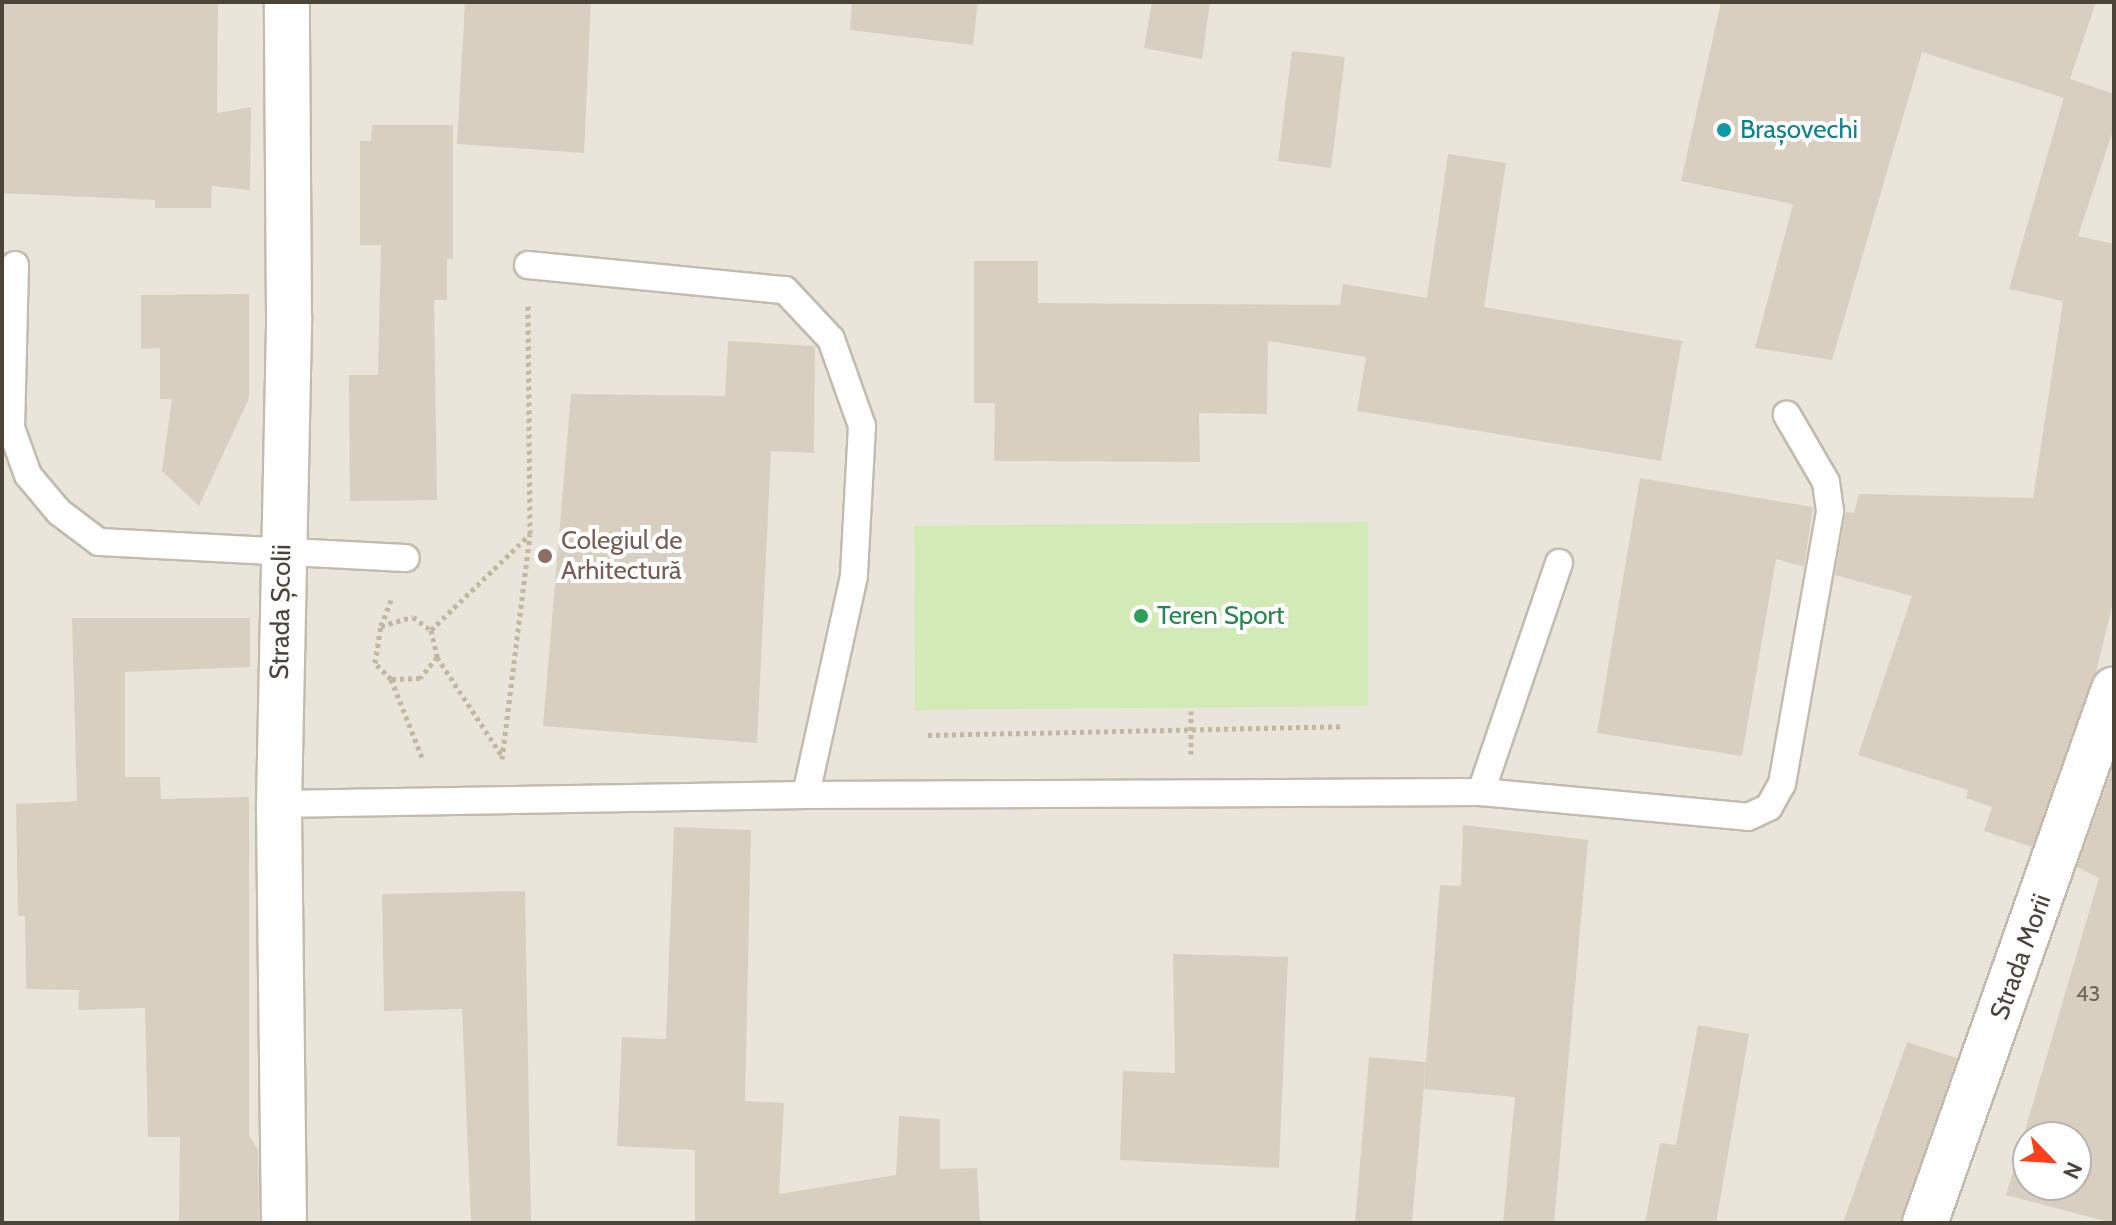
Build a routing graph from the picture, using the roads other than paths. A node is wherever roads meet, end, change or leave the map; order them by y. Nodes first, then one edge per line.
1 (287, 2) edge
2 (15, 265) dead end
3 (528, 265) road end
4 (1787, 415) dead end
5 (283, 553) junction
6 (406, 558) dead end
7 (1559, 563) dead end
8 (2114, 689) edge
9 (1481, 792) junction
10 (806, 795) junction
11 (279, 804) junction
12 (284, 1223) edge
13 (1925, 1223) edge

1 - 5 street, Strada Școlii
2 - 5 lane
3 - 10 lane
4 - 9 lane
5 - 6 lane
5 - 11 street, Strada Școlii
7 - 9 lane
8 - 13 street, Strada Morii
9 - 10 lane
10 - 11 lane
11 - 12 street, Strada Școlii

